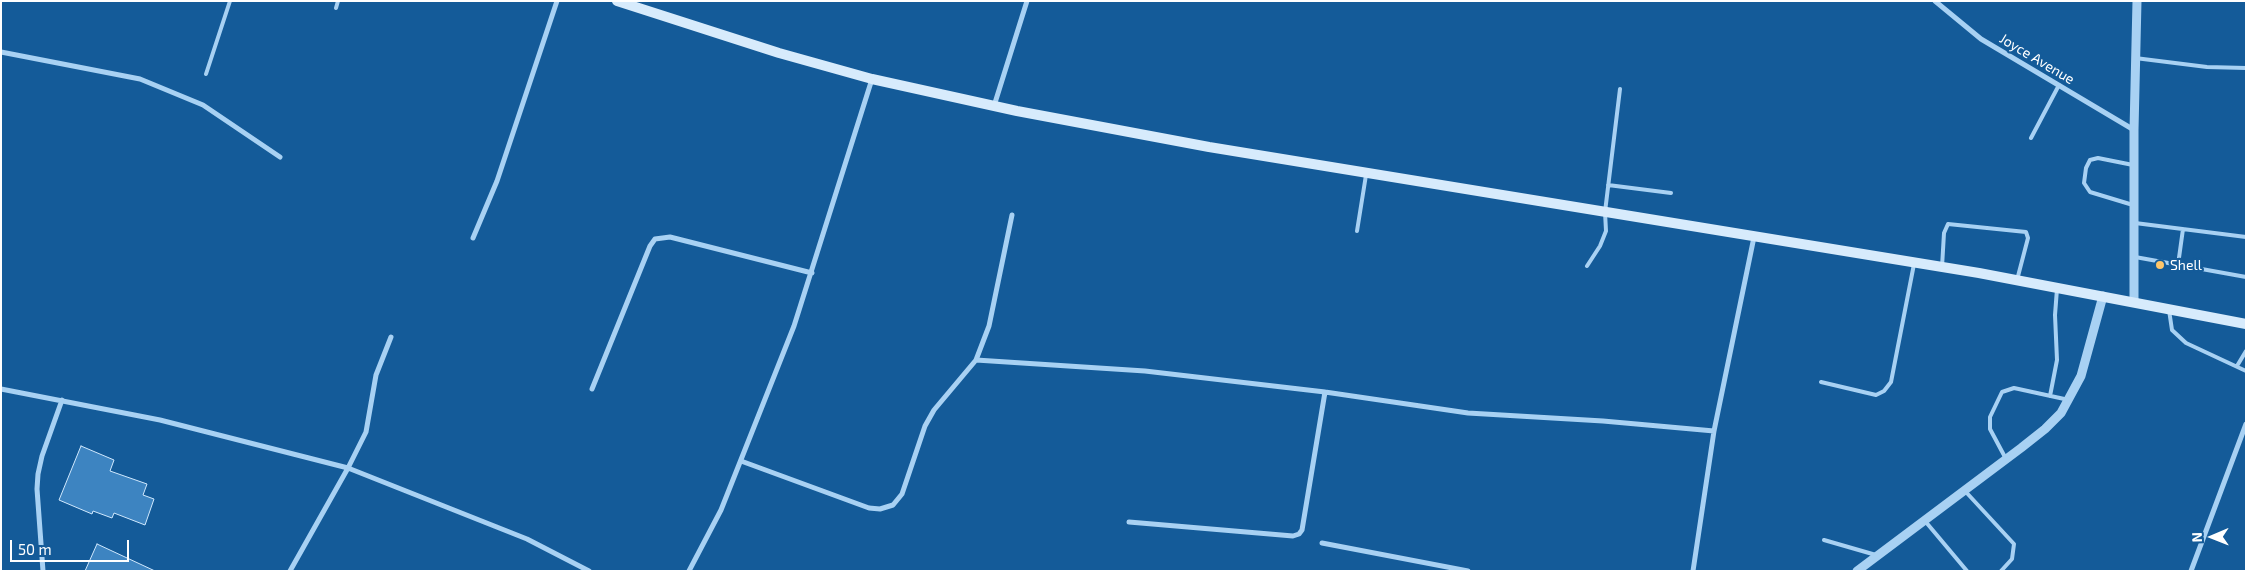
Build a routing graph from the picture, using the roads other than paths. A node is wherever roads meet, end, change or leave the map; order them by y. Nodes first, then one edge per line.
1 (230, 1) edge
2 (338, 1) edge
3 (557, 1) edge
4 (617, 1) edge
5 (1028, 1) edge
6 (1935, 1) edge
7 (2137, 1) edge
8 (336, 8) dead end
9 (1, 52) edge
10 (2135, 58) junction
11 (2246, 68) edge
12 (206, 74) dead end
13 (872, 79) junction
14 (2059, 85) junction
15 (1620, 89) dead end
16 (994, 106) junction
17 (2134, 130) junction
18 (2031, 138) dead end
19 (280, 157) dead end
20 (2133, 165) junction
21 (1367, 172) junction
22 (1608, 185) junction
23 (1671, 193) dead end
24 (2133, 205) junction
25 (1605, 212) junction
26 (1012, 215) dead end
27 (2133, 223) junction
28 (2183, 229) junction
29 (1357, 231) dead end
30 (1754, 236) junction
31 (2246, 237) edge
32 (473, 238) dead end
33 (2134, 256) junction
34 (1914, 262) junction
35 (2178, 265) junction
36 (1587, 266) dead end
37 (1942, 267) junction
38 (812, 273) junction
39 (2246, 277) edge
40 (2017, 280) junction
41 (2057, 288) junction
42 (2103, 296) junction
43 (2134, 301) junction
44 (2169, 308) junction
45 (2246, 324) edge
46 (391, 337) dead end
47 (2246, 352) edge
48 (976, 360) junction
49 (2237, 366) junction
50 (2246, 371) edge
51 (1821, 382) dead end
52 (1, 389) edge
53 (592, 389) dead end
54 (1325, 392) junction
55 (2050, 396) junction
56 (62, 400) junction
57 (2069, 400) junction
58 (2246, 424) edge
59 (1714, 431) junction
60 (2006, 459) junction
61 (742, 461) junction
62 (348, 468) junction
63 (1965, 491) junction
64 (1925, 521) junction
65 (1128, 522) dead end
66 (1824, 540) dead end
67 (1322, 543) dead end
68 (1878, 556) junction
69 (42, 571) edge
70 (290, 571) edge
71 (589, 571) edge
72 (689, 571) edge
73 (1468, 571) edge
74 (1693, 571) edge
75 (1857, 571) edge
76 (1967, 571) edge
77 (2001, 571) edge
78 (2191, 571) edge

1 - 12 lane
2 - 8 lane
3 - 32 street
4 - 13 main road
5 - 16 street
6 - 14 street, Joyce Avenue
7 - 10 street
9 - 19 street
10 - 11 lane
10 - 17 street
13 - 16 main road
13 - 38 street
14 - 17 street, Joyce Avenue
14 - 18 lane
15 - 22 lane
16 - 21 main road
17 - 20 street
20 - 24 street
20 - 24 lane
21 - 25 main road
21 - 29 lane
22 - 23 lane
22 - 25 lane
24 - 27 street
25 - 30 main road
25 - 36 lane
26 - 48 street
27 - 28 lane
27 - 33 street
28 - 31 lane
28 - 35 lane
30 - 34 main road
30 - 59 street
33 - 35 lane
33 - 43 street
34 - 37 main road
34 - 51 lane
35 - 39 lane
37 - 40 main road
37 - 40 lane
38 - 53 street
38 - 61 street
40 - 41 main road
41 - 42 main road
41 - 55 lane
42 - 43 main road
42 - 57 street
43 - 44 main road
44 - 45 main road
44 - 49 lane
46 - 62 street
47 - 49 lane
48 - 54 street
48 - 61 street
49 - 50 lane
52 - 56 street
54 - 59 street
54 - 65 street
55 - 57 lane
55 - 60 lane
56 - 62 street
56 - 69 street
57 - 60 street
58 - 78 street
59 - 74 street
60 - 63 street
61 - 72 street
62 - 70 street
62 - 71 street
63 - 64 street
63 - 77 lane
64 - 68 street
64 - 76 lane
66 - 68 lane
67 - 73 street
68 - 75 street

